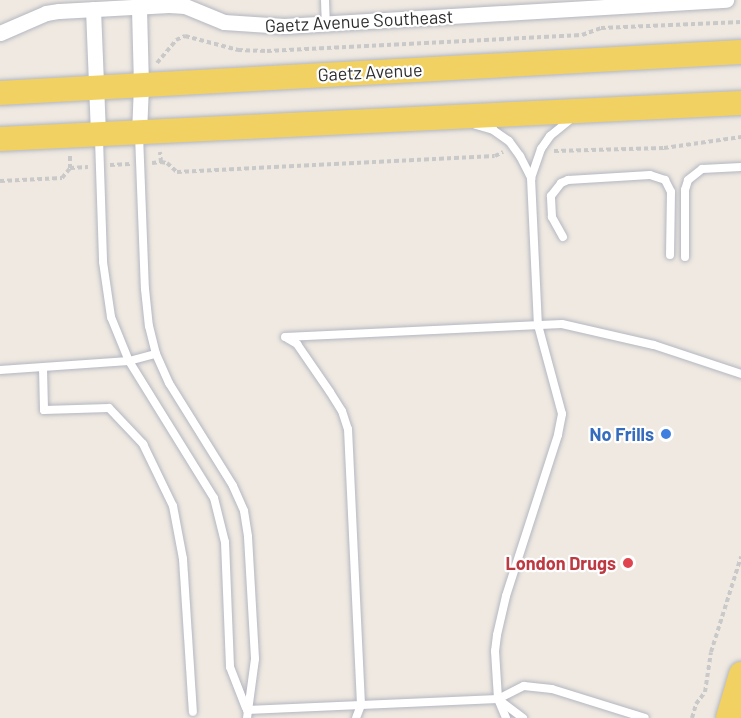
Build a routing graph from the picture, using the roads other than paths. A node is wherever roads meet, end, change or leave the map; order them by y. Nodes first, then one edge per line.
1 (325, 0) edge
2 (726, 0) edge
3 (139, 7) junction
4 (93, 9) junction
5 (326, 24) junction
6 (0, 33) edge
7 (741, 52) edge
8 (141, 85) junction
9 (97, 87) junction
10 (0, 93) edge
11 (739, 103) edge
12 (587, 109) junction
13 (449, 116) junction
14 (139, 133) junction
15 (98, 134) junction
16 (0, 139) edge
17 (741, 167) edge
18 (531, 178) junction
19 (562, 237) dead end
20 (670, 255) dead end
21 (685, 257) dead end
22 (538, 325) junction
23 (156, 354) junction
24 (129, 361) junction
25 (44, 368) junction
26 (0, 370) edge
27 (741, 374) edge
28 (741, 674) edge
29 (498, 699) junction
30 (361, 705) junction
31 (193, 712) dead end
32 (247, 714) edge
33 (356, 718) edge
34 (506, 718) edge
35 (523, 718) edge
36 (645, 718) edge
37 (728, 718) edge

1 - 5 lane
2 - 5 street, Gaetz Avenue Southeast
3 - 4 street, Gaetz Avenue Southeast
3 - 5 street, Gaetz Avenue Southeast
3 - 8 street
4 - 6 street, Gaetz Avenue Southeast
4 - 9 street
7 - 8 main road, Gaetz Avenue
8 - 9 main road, Gaetz Avenue
8 - 14 street
9 - 10 main road, Gaetz Avenue
9 - 15 street
11 - 12 main road
12 - 13 main road
12 - 18 lane
13 - 14 main road
13 - 18 lane
14 - 15 main road
14 - 23 lane
15 - 16 main road
15 - 24 lane
17 - 21 lane
18 - 22 lane
19 - 20 lane
22 - 27 lane
22 - 29 lane
22 - 30 lane
23 - 24 lane
23 - 32 lane
24 - 25 lane
24 - 32 lane
25 - 26 lane
25 - 31 lane
28 - 37 main road
29 - 30 lane
29 - 34 lane
29 - 35 lane
29 - 36 lane
30 - 32 lane
30 - 33 lane

